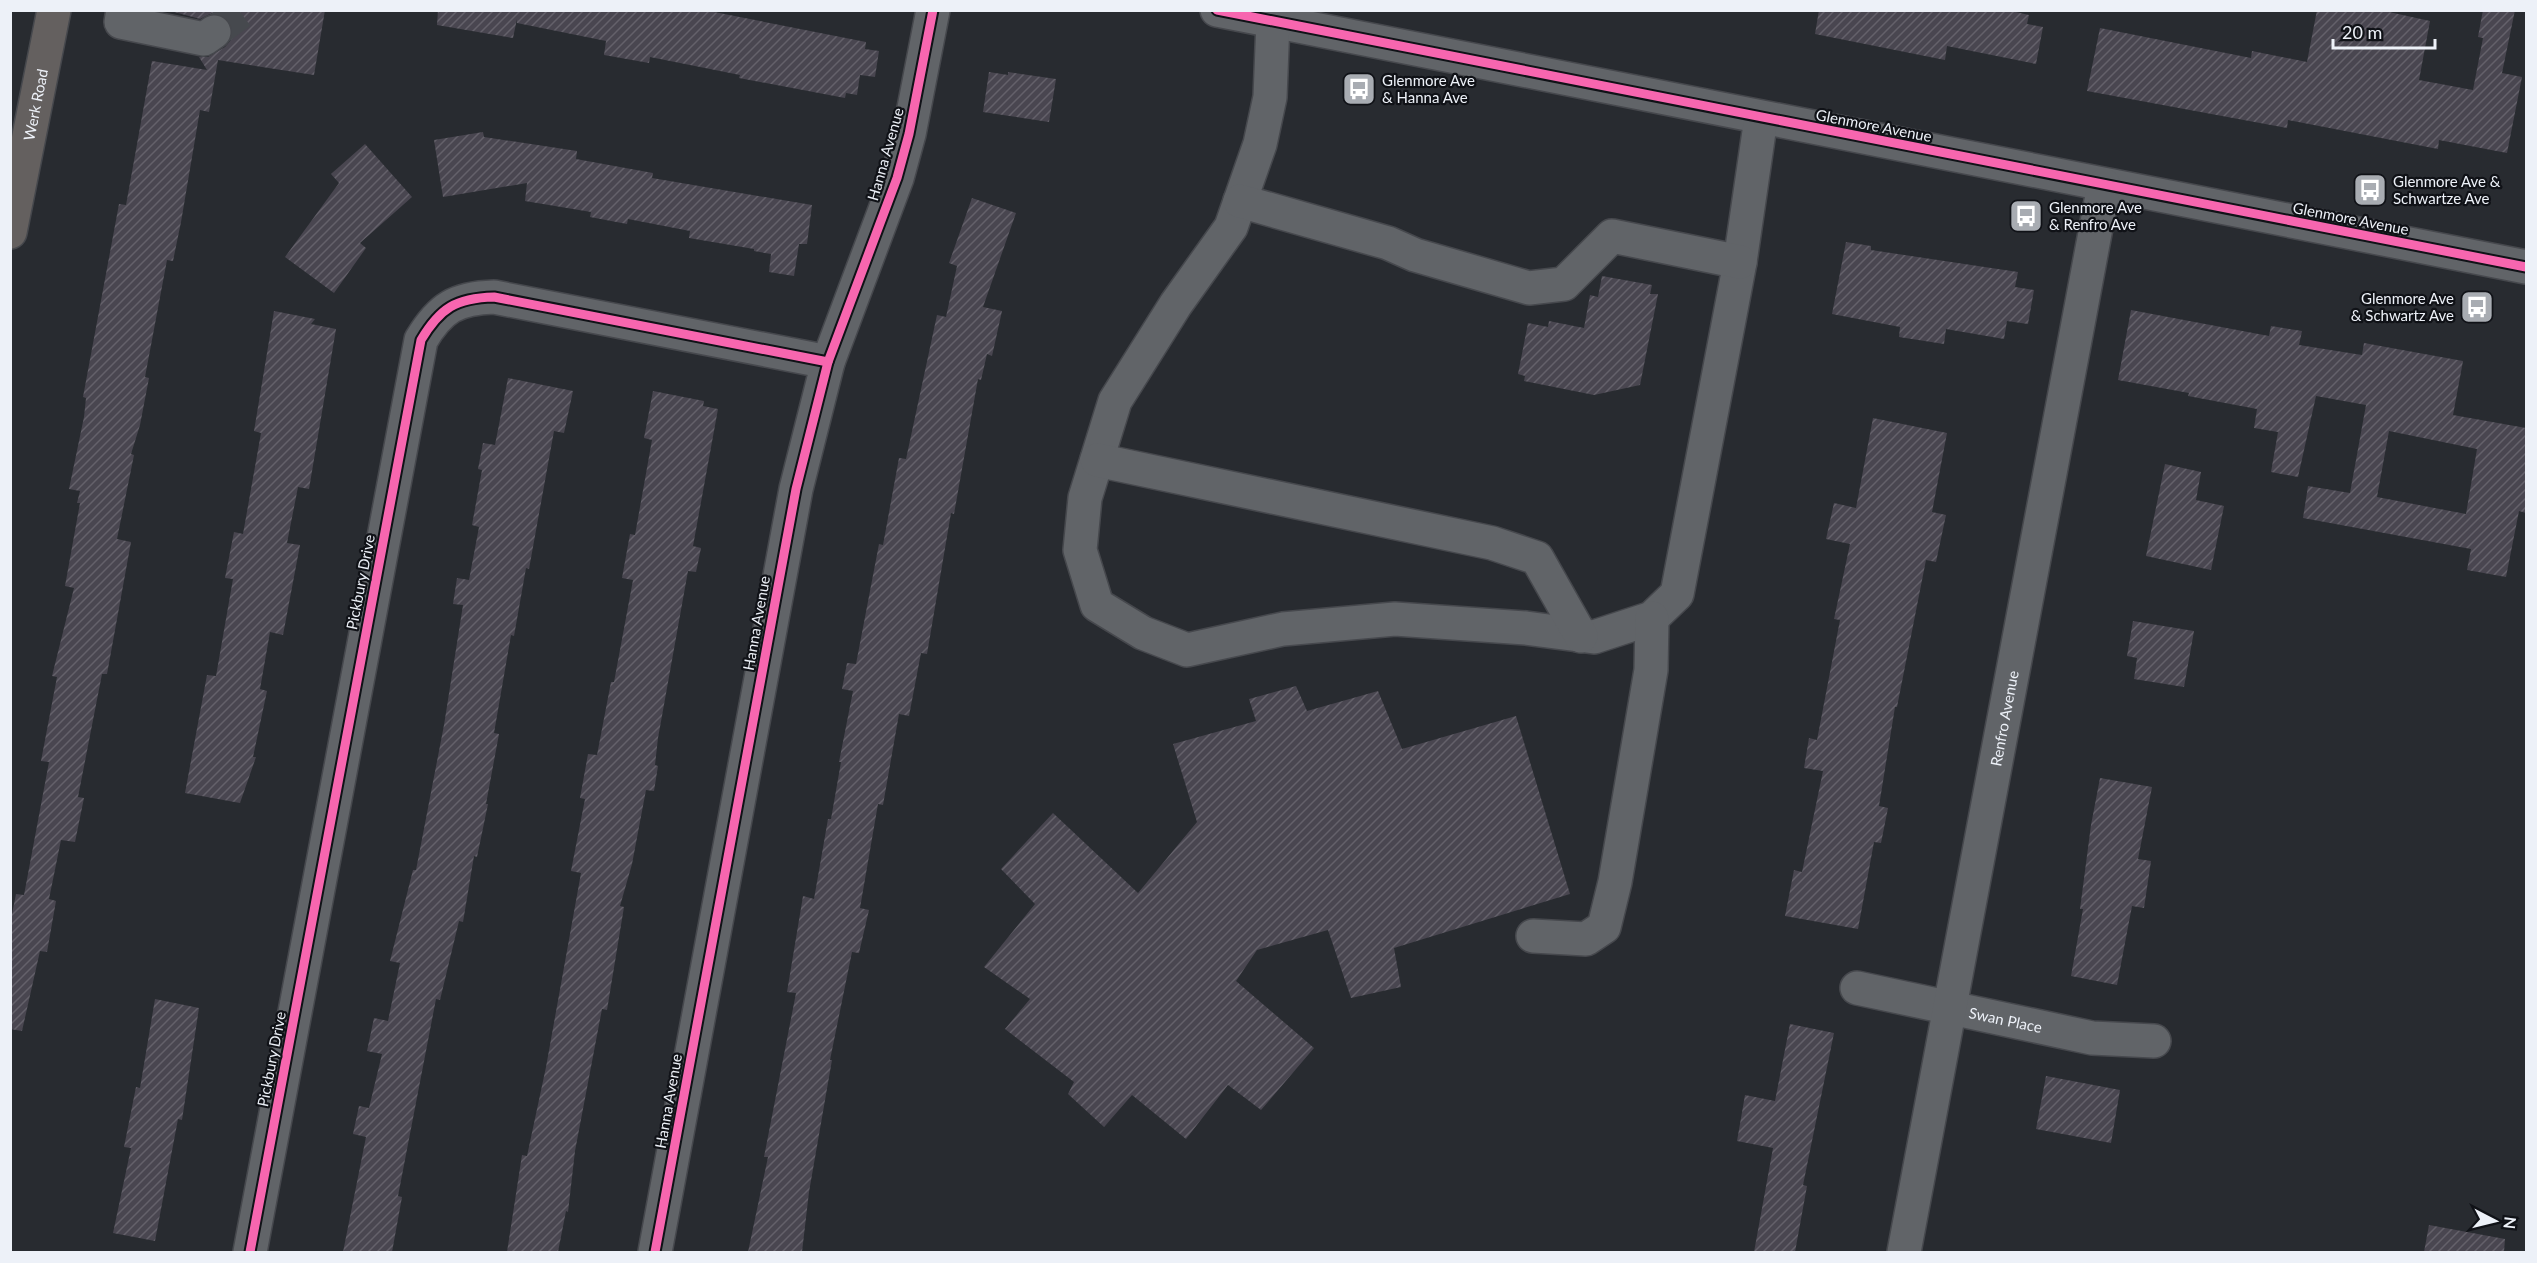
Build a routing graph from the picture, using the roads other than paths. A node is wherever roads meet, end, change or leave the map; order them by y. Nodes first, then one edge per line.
1 (54, 10) edge
2 (933, 10) edge
3 (1217, 10) edge
4 (127, 14) edge
5 (1273, 22) junction
6 (214, 32) tunnel mouth
7 (1761, 118) junction
8 (2104, 185) junction
9 (1240, 201) junction
10 (10, 232) edge
11 (1740, 262) junction
12 (2526, 267) edge
13 (828, 362) junction
14 (1097, 460) junction
15 (1652, 618) junction
16 (1581, 636) junction
17 (1533, 936) dead end
18 (1857, 988) dead end
19 (1950, 1008) junction
20 (2154, 1041) dead end
21 (250, 1252) edge
22 (656, 1252) edge
23 (1904, 1252) edge

1 - 10 main road, Werk Road
2 - 13 street, Hanna Avenue
3 - 5 street, Glenmore Avenue
4 - 6 street
5 - 7 street, Glenmore Avenue
5 - 9 street
7 - 8 street, Glenmore Avenue
7 - 11 street
8 - 12 street, Glenmore Avenue
8 - 19 street, Renfro Avenue
9 - 11 street
9 - 14 street
11 - 15 street
13 - 21 street, Pickbury Drive
13 - 22 street, Hanna Avenue
14 - 16 street
14 - 16 street
15 - 16 street
15 - 17 street
18 - 19 street, Swan Place
19 - 20 street, Swan Place
19 - 23 street, Renfro Avenue

